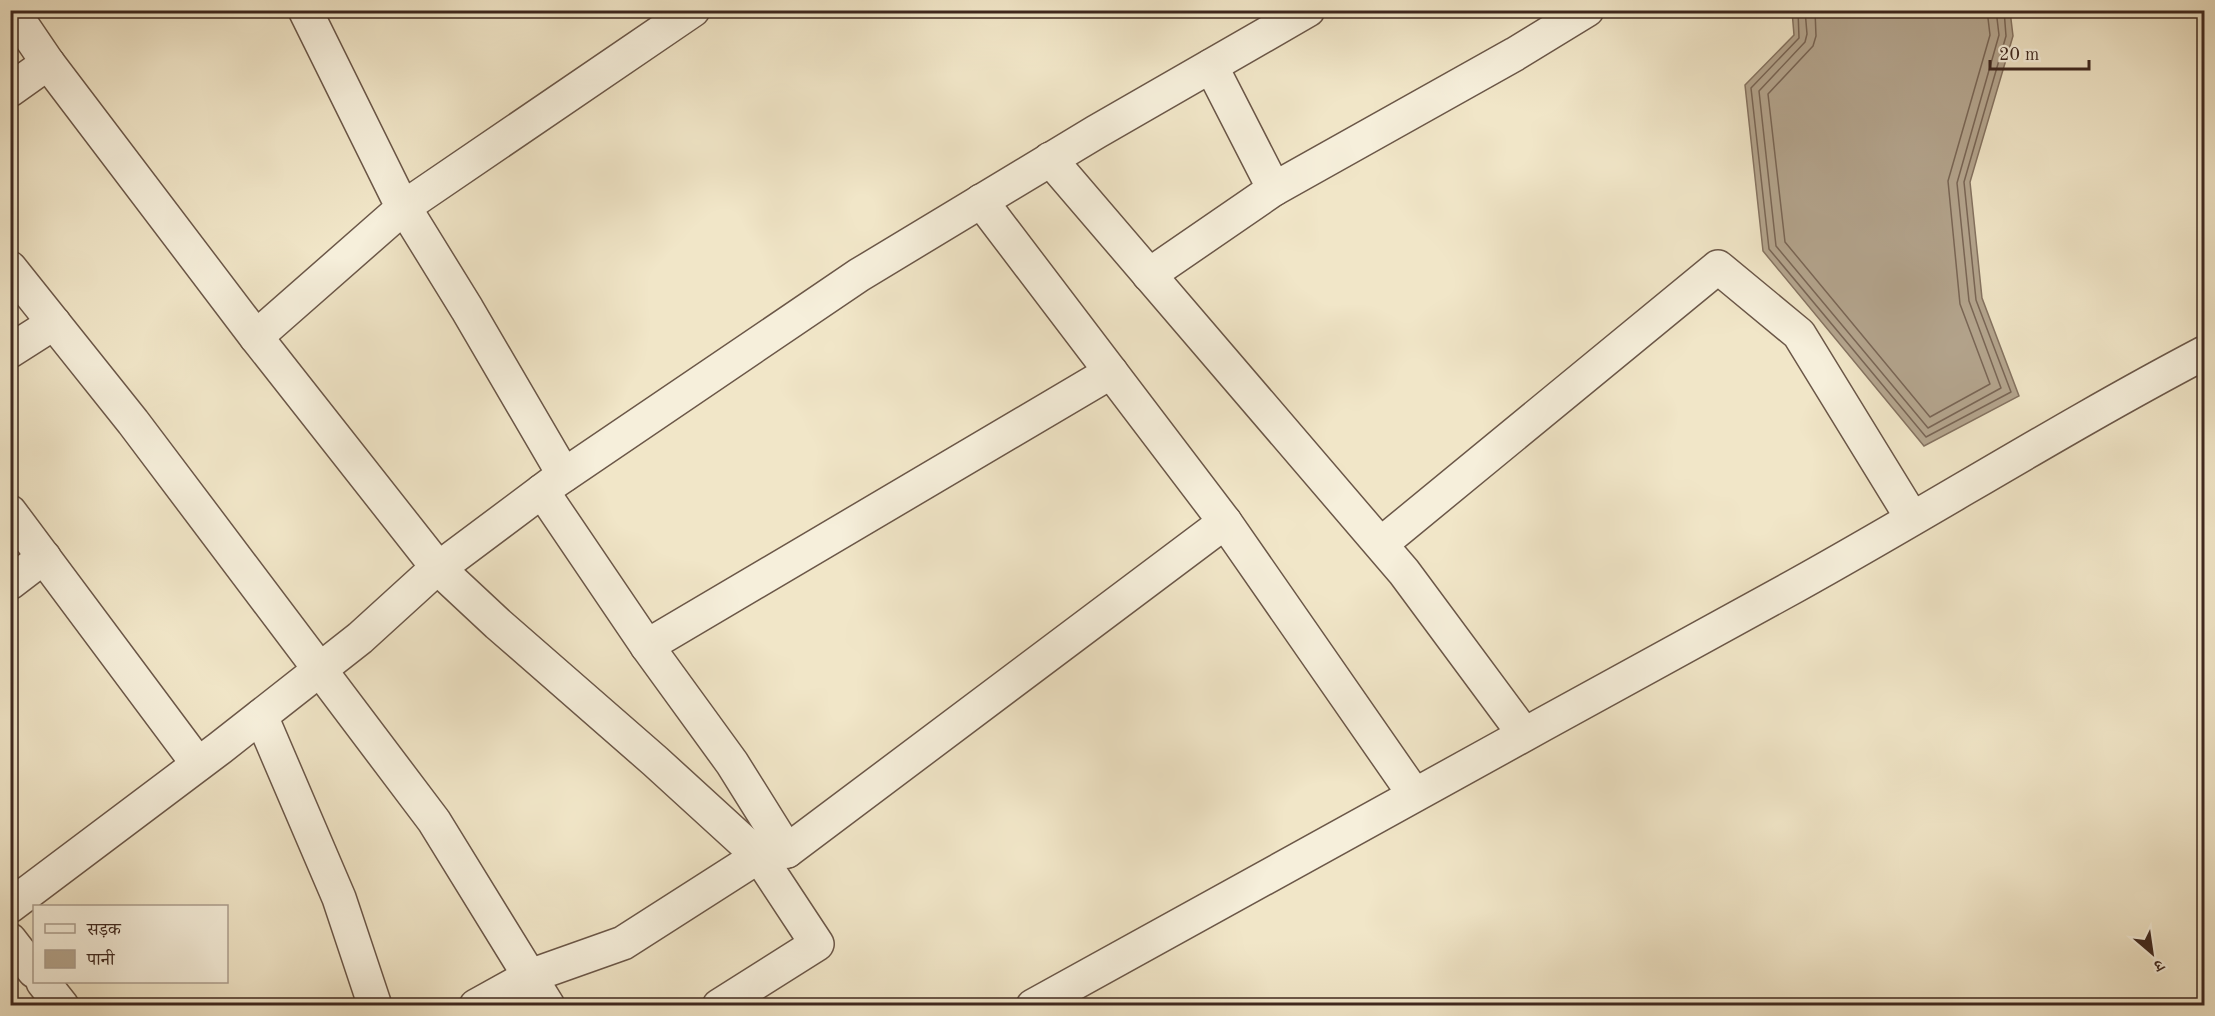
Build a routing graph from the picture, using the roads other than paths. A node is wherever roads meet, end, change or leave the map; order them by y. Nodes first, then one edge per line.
1 (12, 10) edge
2 (305, 10) edge
3 (1308, 10) edge
4 (1587, 10) edge
5 (679, 14) edge
6 (48, 63) junction
7 (1211, 66) junction
8 (10, 90) edge
9 (1050, 159) junction
10 (1274, 189) junction
11 (981, 201) junction
12 (404, 207) junction
13 (10, 268) edge
14 (1149, 275) junction
15 (54, 323) junction
16 (256, 337) junction
17 (10, 351) edge
18 (2205, 353) edge
19 (1111, 372) junction
20 (553, 483) junction
21 (10, 512) edge
22 (1912, 518) junction
23 (1225, 522) junction
24 (1381, 544) junction
25 (44, 557) junction
26 (438, 568) junction
27 (10, 583) edge
28 (647, 645) junction
29 (320, 669) junction
30 (261, 716) junction
31 (1524, 734) junction
32 (198, 764) junction
33 (1414, 794) junction
34 (773, 853) junction
35 (10, 906) edge
36 (10, 940) edge
37 (33, 970) edge
38 (530, 976) junction
39 (45, 983) edge
40 (62, 1005) edge
41 (375, 1005) edge
42 (476, 1005) edge
43 (548, 1005) edge
44 (719, 1005) edge
45 (1033, 1005) edge

1 - 6 street
2 - 12 street
3 - 7 street
4 - 10 street
5 - 12 street
6 - 8 street
6 - 16 street
7 - 9 street
7 - 10 street
9 - 11 street
9 - 14 street
10 - 14 street
11 - 19 street
11 - 20 street
12 - 16 street
12 - 20 street
13 - 15 street
14 - 24 street
15 - 17 street
15 - 29 street
16 - 26 street
18 - 22 street
19 - 23 street
19 - 28 street
20 - 26 street
20 - 28 street
21 - 25 street
22 - 24 street
22 - 31 street
23 - 33 street
23 - 34 street
24 - 31 street
25 - 27 street
25 - 32 street
26 - 29 street
26 - 34 street
28 - 34 street
29 - 30 street
29 - 38 street
30 - 32 street
30 - 41 street
31 - 33 street
32 - 35 street
33 - 45 street
34 - 38 street
34 - 44 street
36 - 37 street
38 - 42 street
38 - 43 street
39 - 40 street

